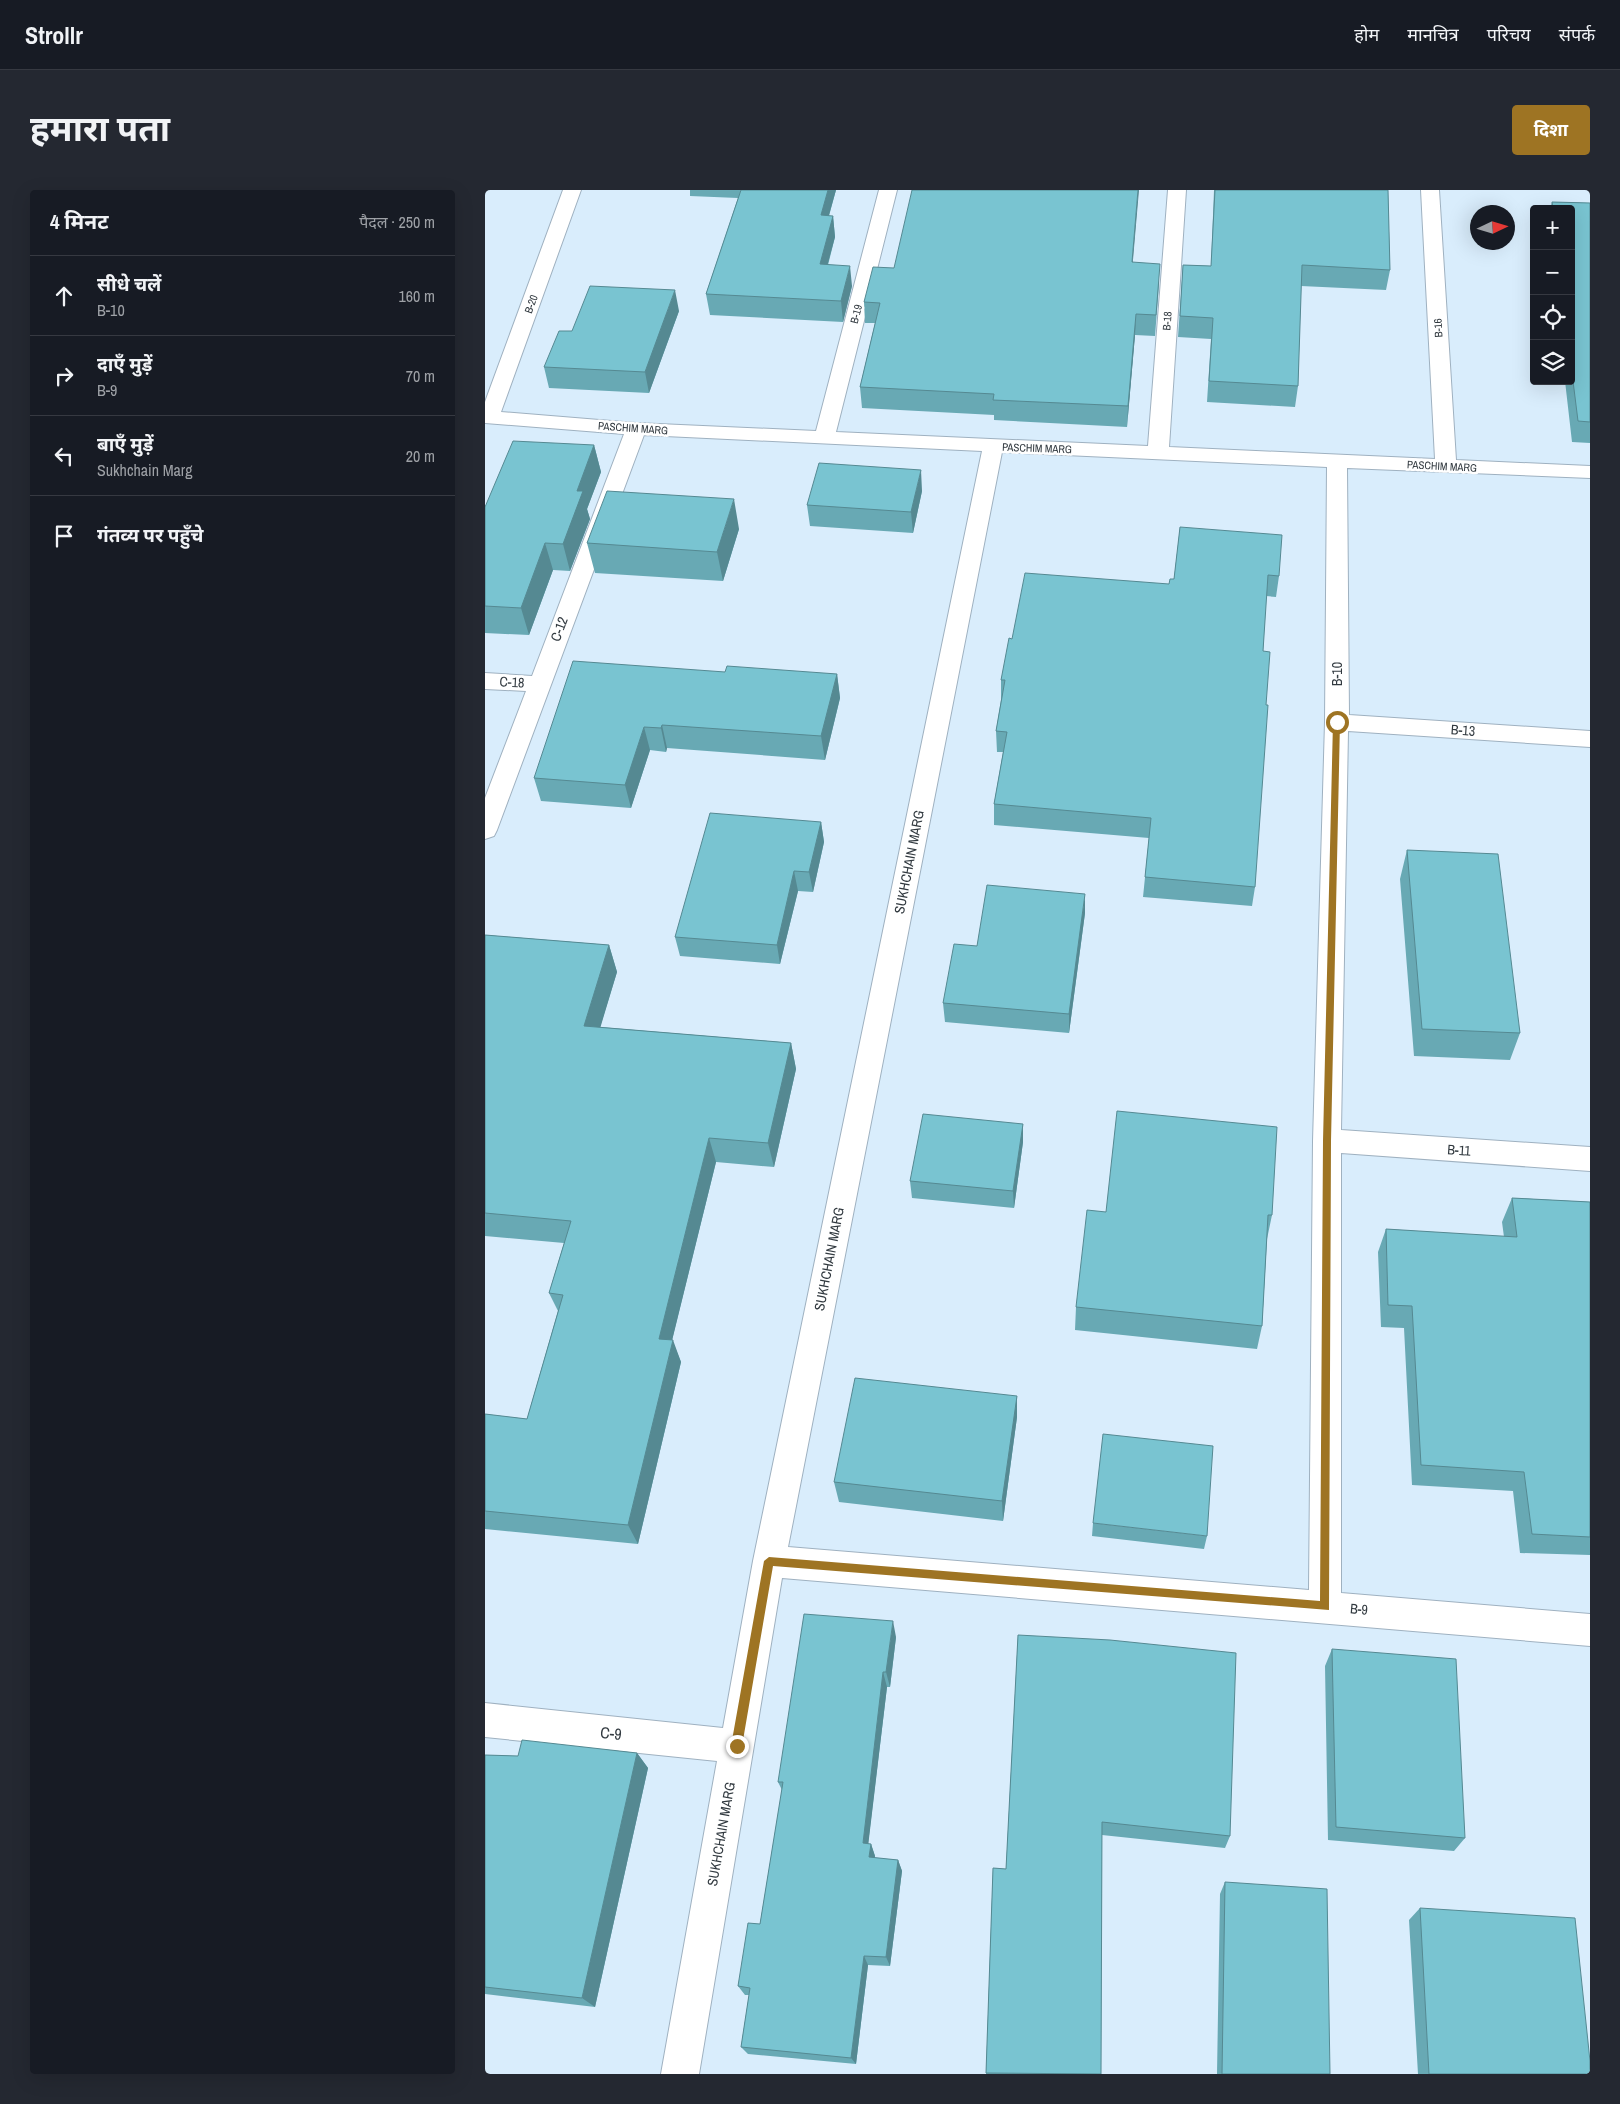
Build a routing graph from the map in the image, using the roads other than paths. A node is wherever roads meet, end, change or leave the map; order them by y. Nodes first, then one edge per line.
1 (572, 190) edge
2 (888, 190) edge
3 (1177, 190) edge
4 (1430, 190) edge
5 (487, 417) edge
6 (635, 429) junction
7 (824, 438) junction
8 (993, 447) junction
9 (1158, 453) junction
10 (1337, 461) junction
11 (1446, 467) junction
12 (1590, 472) edge
13 (485, 681) edge
14 (539, 684) junction
15 (1337, 722) junction
16 (1590, 739) edge
17 (485, 830) edge
18 (1327, 1141) junction
19 (1590, 1159) edge
20 (769, 1561) junction
21 (1325, 1606) junction
22 (1590, 1630) edge
23 (485, 1720) edge
24 (737, 1746) junction
25 (680, 2074) edge

1 - 5 street, B-20
2 - 7 street, B-19
3 - 9 street, B-18
4 - 11 street, B-16
5 - 6 street, PASCHIM MARG
6 - 7 street, PASCHIM MARG
6 - 14 street, C-12
7 - 8 street, PASCHIM MARG
8 - 9 street, PASCHIM MARG
8 - 20 street, SUKHCHAIN MARG
9 - 10 street, PASCHIM MARG
10 - 11 street, PASCHIM MARG
10 - 15 street, B-10
11 - 12 street, PASCHIM MARG
13 - 14 street, C-18
14 - 17 street, C-12
15 - 16 street, B-13
15 - 18 street, B-10
18 - 19 street, B-11
18 - 21 street, B-10
20 - 21 street, B-9
20 - 24 street, SUKHCHAIN MARG
21 - 22 street, B-9
23 - 24 street, C-9
24 - 25 street, SUKHCHAIN MARG

